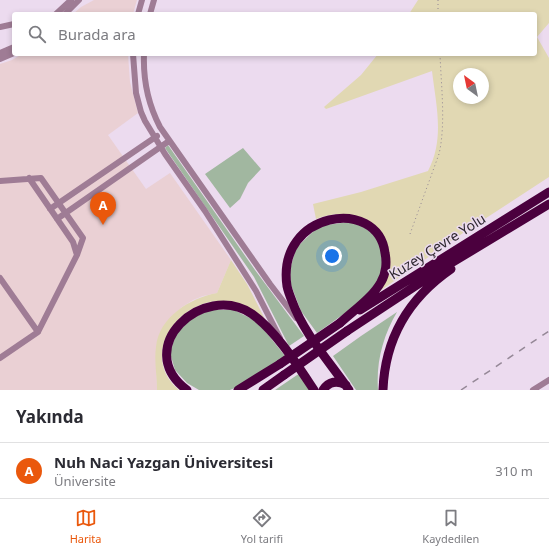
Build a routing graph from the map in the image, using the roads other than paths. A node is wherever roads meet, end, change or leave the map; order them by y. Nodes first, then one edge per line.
1 (71, 0) edge
2 (79, 0) edge
3 (142, 0) edge
4 (154, 0) edge
5 (58, 12) edge
6 (67, 12) edge
7 (139, 12) edge
8 (151, 12) edge
9 (12, 24) edge
10 (0, 27) edge
11 (12, 48) edge
12 (0, 53) edge
13 (12, 54) edge
14 (133, 56) edge
15 (144, 56) edge
16 (0, 59) edge
17 (163, 132) junction
18 (155, 137) junction
19 (169, 141) junction
20 (160, 147) junction
21 (29, 178) junction
22 (0, 181) edge
23 (549, 192) edge
24 (59, 203) junction
25 (549, 204) edge
26 (50, 209) junction
27 (66, 213) junction
28 (57, 219) junction
29 (517, 224) junction
30 (77, 254) junction
31 (0, 278) edge
32 (340, 323) junction
33 (306, 331) junction
34 (38, 332) junction
35 (286, 348) junction
36 (0, 358) edge
37 (280, 364) junction
38 (548, 381) edge
39 (347, 388) edge
40 (187, 390) edge
41 (238, 390) edge
42 (247, 390) edge
43 (263, 390) edge
44 (314, 390) edge
45 (323, 390) edge
46 (383, 390) edge
47 (533, 390) edge
48 (546, 390) edge

1 - 5 street
2 - 6 street
3 - 7 street
4 - 8 street
9 - 10 street
11 - 12 street
13 - 16 street
14 - 18 street
15 - 17 street
17 - 18 street
17 - 19 street
18 - 20 street
18 - 24 street
19 - 20 street
19 - 33 street
20 - 27 street
20 - 35 street
21 - 22 street
21 - 24 street
21 - 26 street
23 - 32 highway, Kuzey Çevre Yolu
24 - 26 street
24 - 27 street
25 - 29 highway, Kuzey Çevre Yolu
26 - 28 street
27 - 28 street
27 - 30 street
28 - 30 street
29 - 43 highway, Kuzey Çevre Yolu, bridge
29 - 46 highway
30 - 34 street
31 - 34 street
32 - 33 highway
32 - 37 highway, bridge
33 - 39 highway
34 - 36 street
35 - 40 highway
35 - 44 highway
37 - 41 highway
37 - 42 highway
38 - 47 street
38 - 48 street
39 - 45 highway

